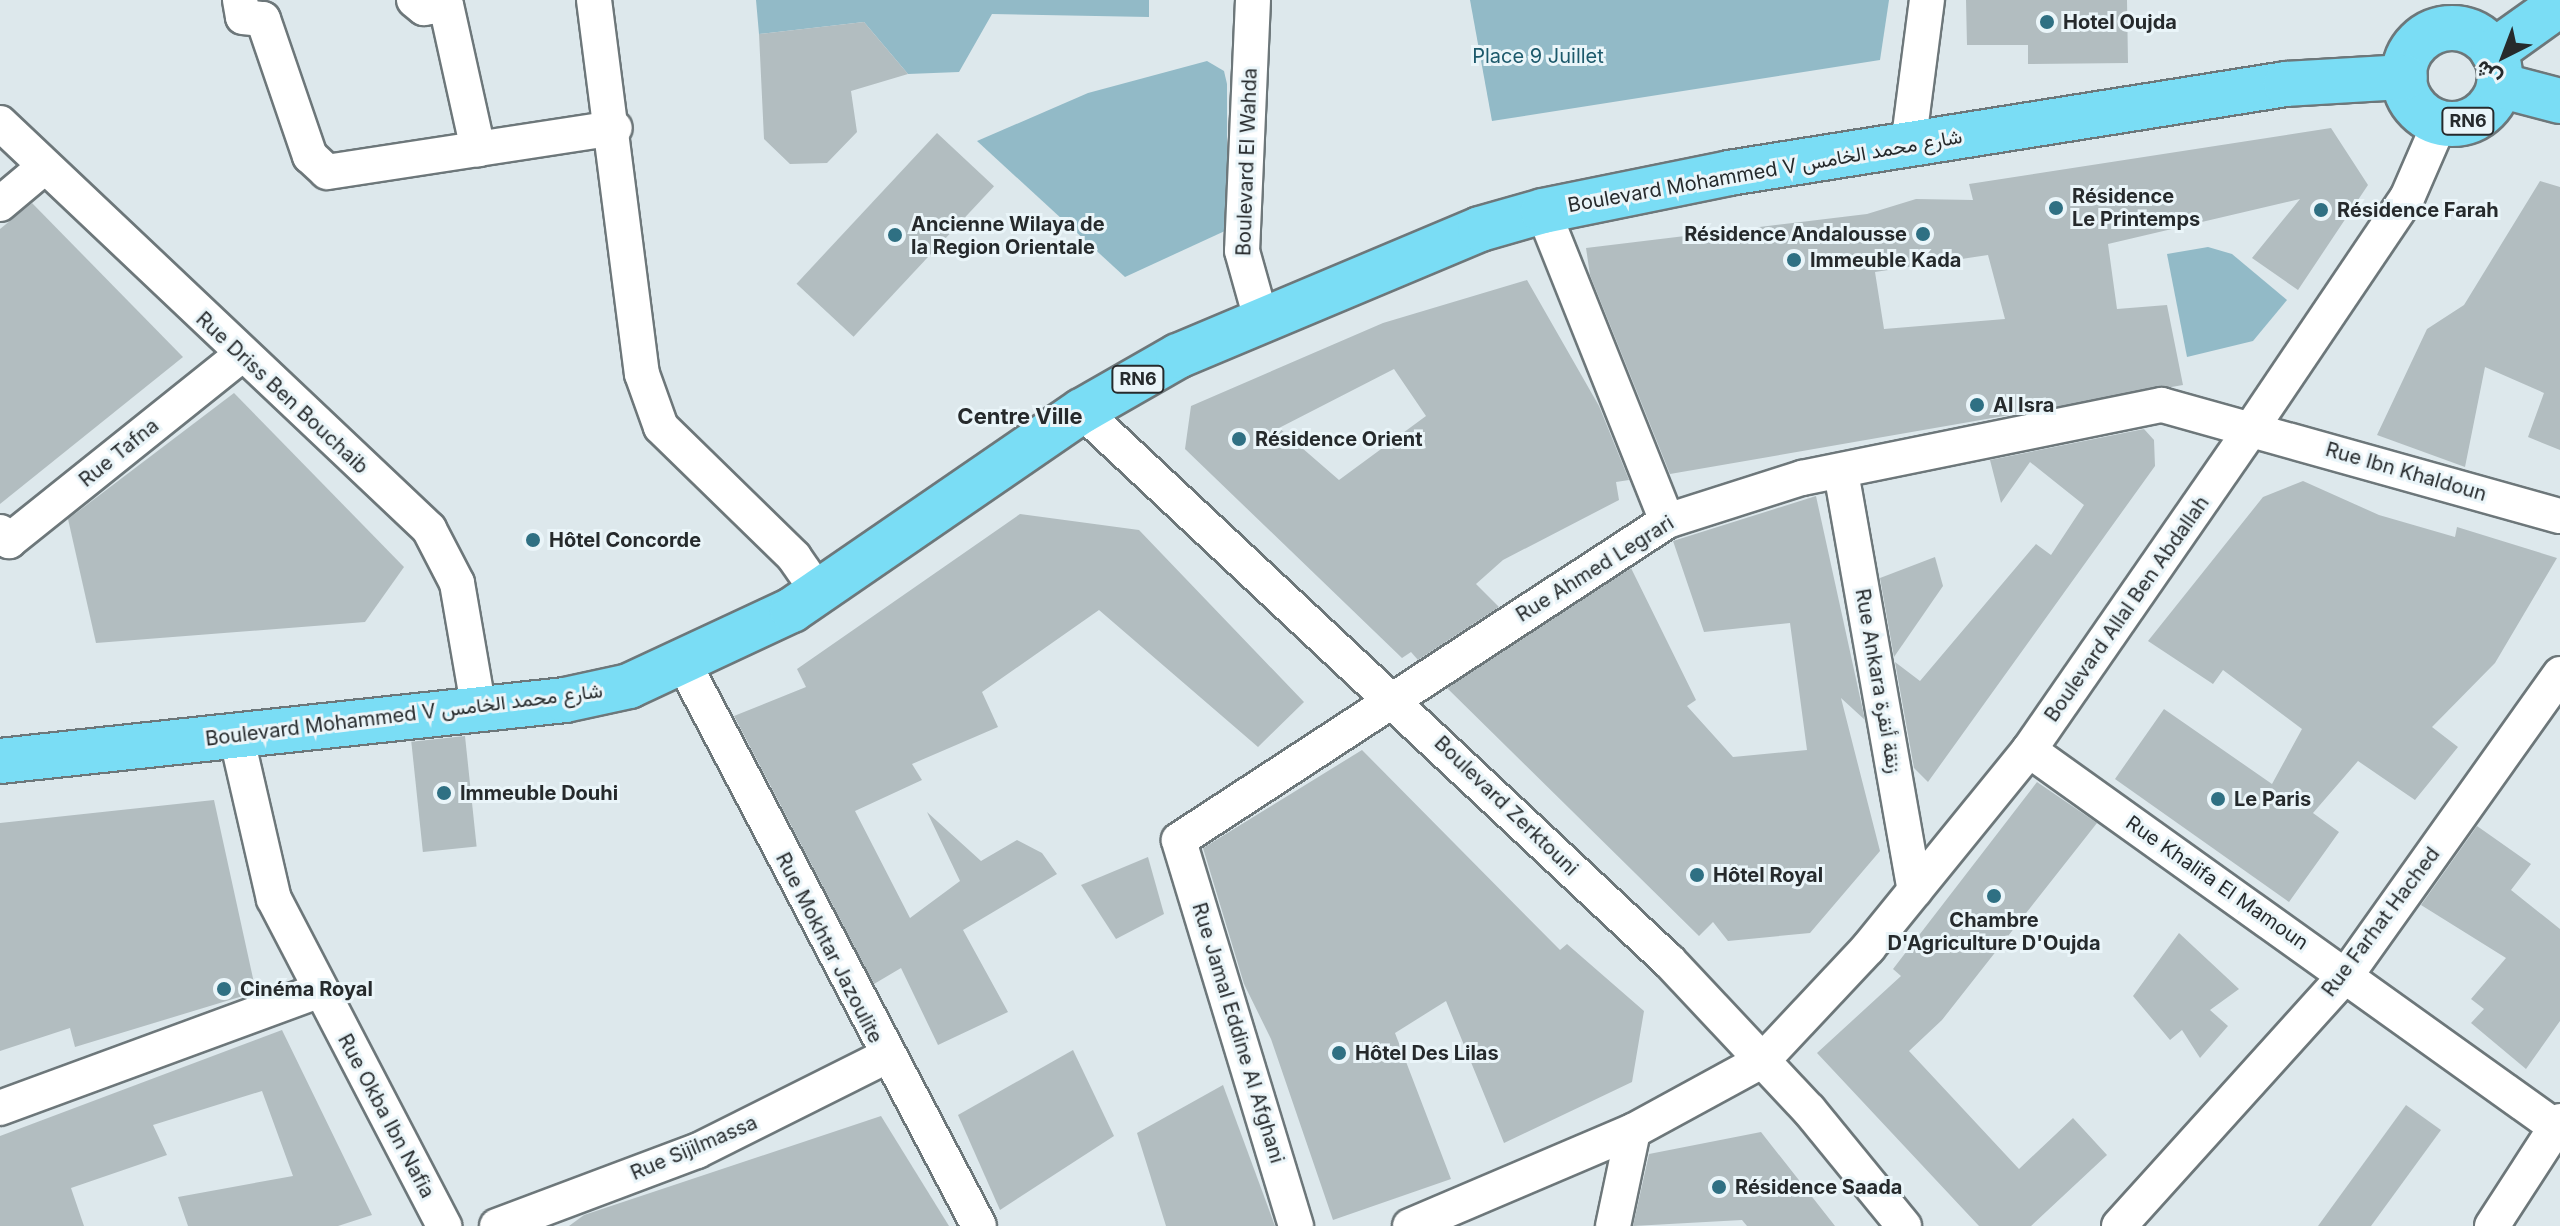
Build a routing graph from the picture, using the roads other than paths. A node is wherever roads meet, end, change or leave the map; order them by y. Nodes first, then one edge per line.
1 (240, 0) edge
2 (414, 0) edge
3 (594, 0) edge
4 (1253, 0) edge
5 (1927, 0) edge
6 (2560, 4) edge
7 (2446, 14) edge
8 (2496, 68) junction
9 (2405, 77) junction
10 (2560, 101) edge
11 (2440, 122) junction
12 (0, 123) edge
13 (615, 128) junction
14 (1908, 146) junction
15 (478, 149) junction
16 (43, 168) junction
17 (0, 204) edge
18 (1543, 211) junction
19 (1262, 322) junction
20 (240, 356) junction
21 (1082, 411) junction
22 (2251, 429) junction
23 (1841, 472) junction
24 (2560, 516) edge
25 (1667, 521) junction
26 (0, 532) edge
27 (819, 593) junction
28 (685, 666) junction
29 (2560, 674) edge
30 (1393, 697) junction
31 (479, 710) junction
32 (236, 735) junction
33 (2029, 750) junction
34 (0, 761) edge
35 (1179, 840) joint
36 (1915, 891) junction
37 (2347, 974) junction
38 (320, 990) junction
39 (885, 1057) junction
40 (1763, 1060) junction
41 (0, 1108) edge
42 (2559, 1126) edge
43 (1633, 1131) junction
44 (444, 1226) edge
45 (497, 1226) edge
46 (979, 1226) edge
47 (1296, 1226) edge
48 (1410, 1226) edge
49 (1613, 1226) edge
50 (1904, 1226) edge
51 (2119, 1226) edge
52 (2492, 1226) edge

1 - 15 street
2 - 15 street
3 - 13 street
4 - 19 street, Boulevard El Wahda
5 - 14 street
6 - 8 main road
7 - 8 main road, RN6
7 - 9 main road, RN6
8 - 10 main road, RN6
8 - 11 main road, RN6
9 - 11 main road, RN6
9 - 14 main road, Boulevard Mohammed V شارع محمد الخامس / RN6
11 - 22 street, Boulevard Allal Ben Abdallah
12 - 16 street, Rue Driss Ben Bouchaib
13 - 15 street
13 - 27 street
14 - 18 main road, Boulevard Mohammed V شارع محمد الخامس / RN6
16 - 17 street
16 - 20 street, Rue Driss Ben Bouchaib
18 - 19 main road, Boulevard Mohammed V شارع محمد الخامس / RN6
18 - 25 street
19 - 21 main road, Boulevard Mohammed V شارع محمد الخامس / RN6
20 - 26 street, Rue Tafna
20 - 31 street, Rue Driss Ben Bouchaib
21 - 27 main road, Boulevard Mohammed V شارع محمد الخامس / RN6
21 - 30 street, Boulevard Zerktouni
22 - 23 street, Rue Ahmed Legrari
22 - 24 street, Rue Ibn Khaldoun
22 - 33 street, Boulevard Allal Ben Abdallah
23 - 25 street, Rue Ahmed Legrari
23 - 36 street, Rue Ankara زنقة أنقرة
25 - 30 street, Rue Ahmed Legrari
27 - 28 main road, Boulevard Mohammed V شارع محمد الخامس / RN6
28 - 31 main road, Boulevard Mohammed V شارع محمد الخامس / RN6
28 - 39 street, Rue Mokhtar Jazoulite
29 - 37 street, Rue Farhat Hached
30 - 35 street, Rue Ahmed Legrari
30 - 40 street, Boulevard Zerktouni
31 - 32 main road, Boulevard Mohammed V شارع محمد الخامس / RN6
32 - 34 main road, Boulevard Mohammed V شارع محمد الخامس / RN6
32 - 38 street, Rue Okba Ibn Nafia
33 - 36 street, Boulevard Allal Ben Abdallah
33 - 37 street, Rue Khalifa El Mamoun
35 - 47 street, Rue Jamal Eddine Al Afghani
36 - 40 street, Boulevard Allal Ben Abdallah
37 - 42 street, Rue Khalifa El Mamoun
37 - 51 street, Rue Farhat Hached
38 - 41 street
38 - 44 street, Rue Okba Ibn Nafia
39 - 45 street, Rue Sijilmassa
39 - 46 street, Rue Mokhtar Jazoulite
40 - 43 street, Boulevard Allal Ben Abdallah
40 - 50 street, Boulevard Zerktouni
42 - 52 street
43 - 48 street, Boulevard Allal Ben Abdallah
43 - 49 street

